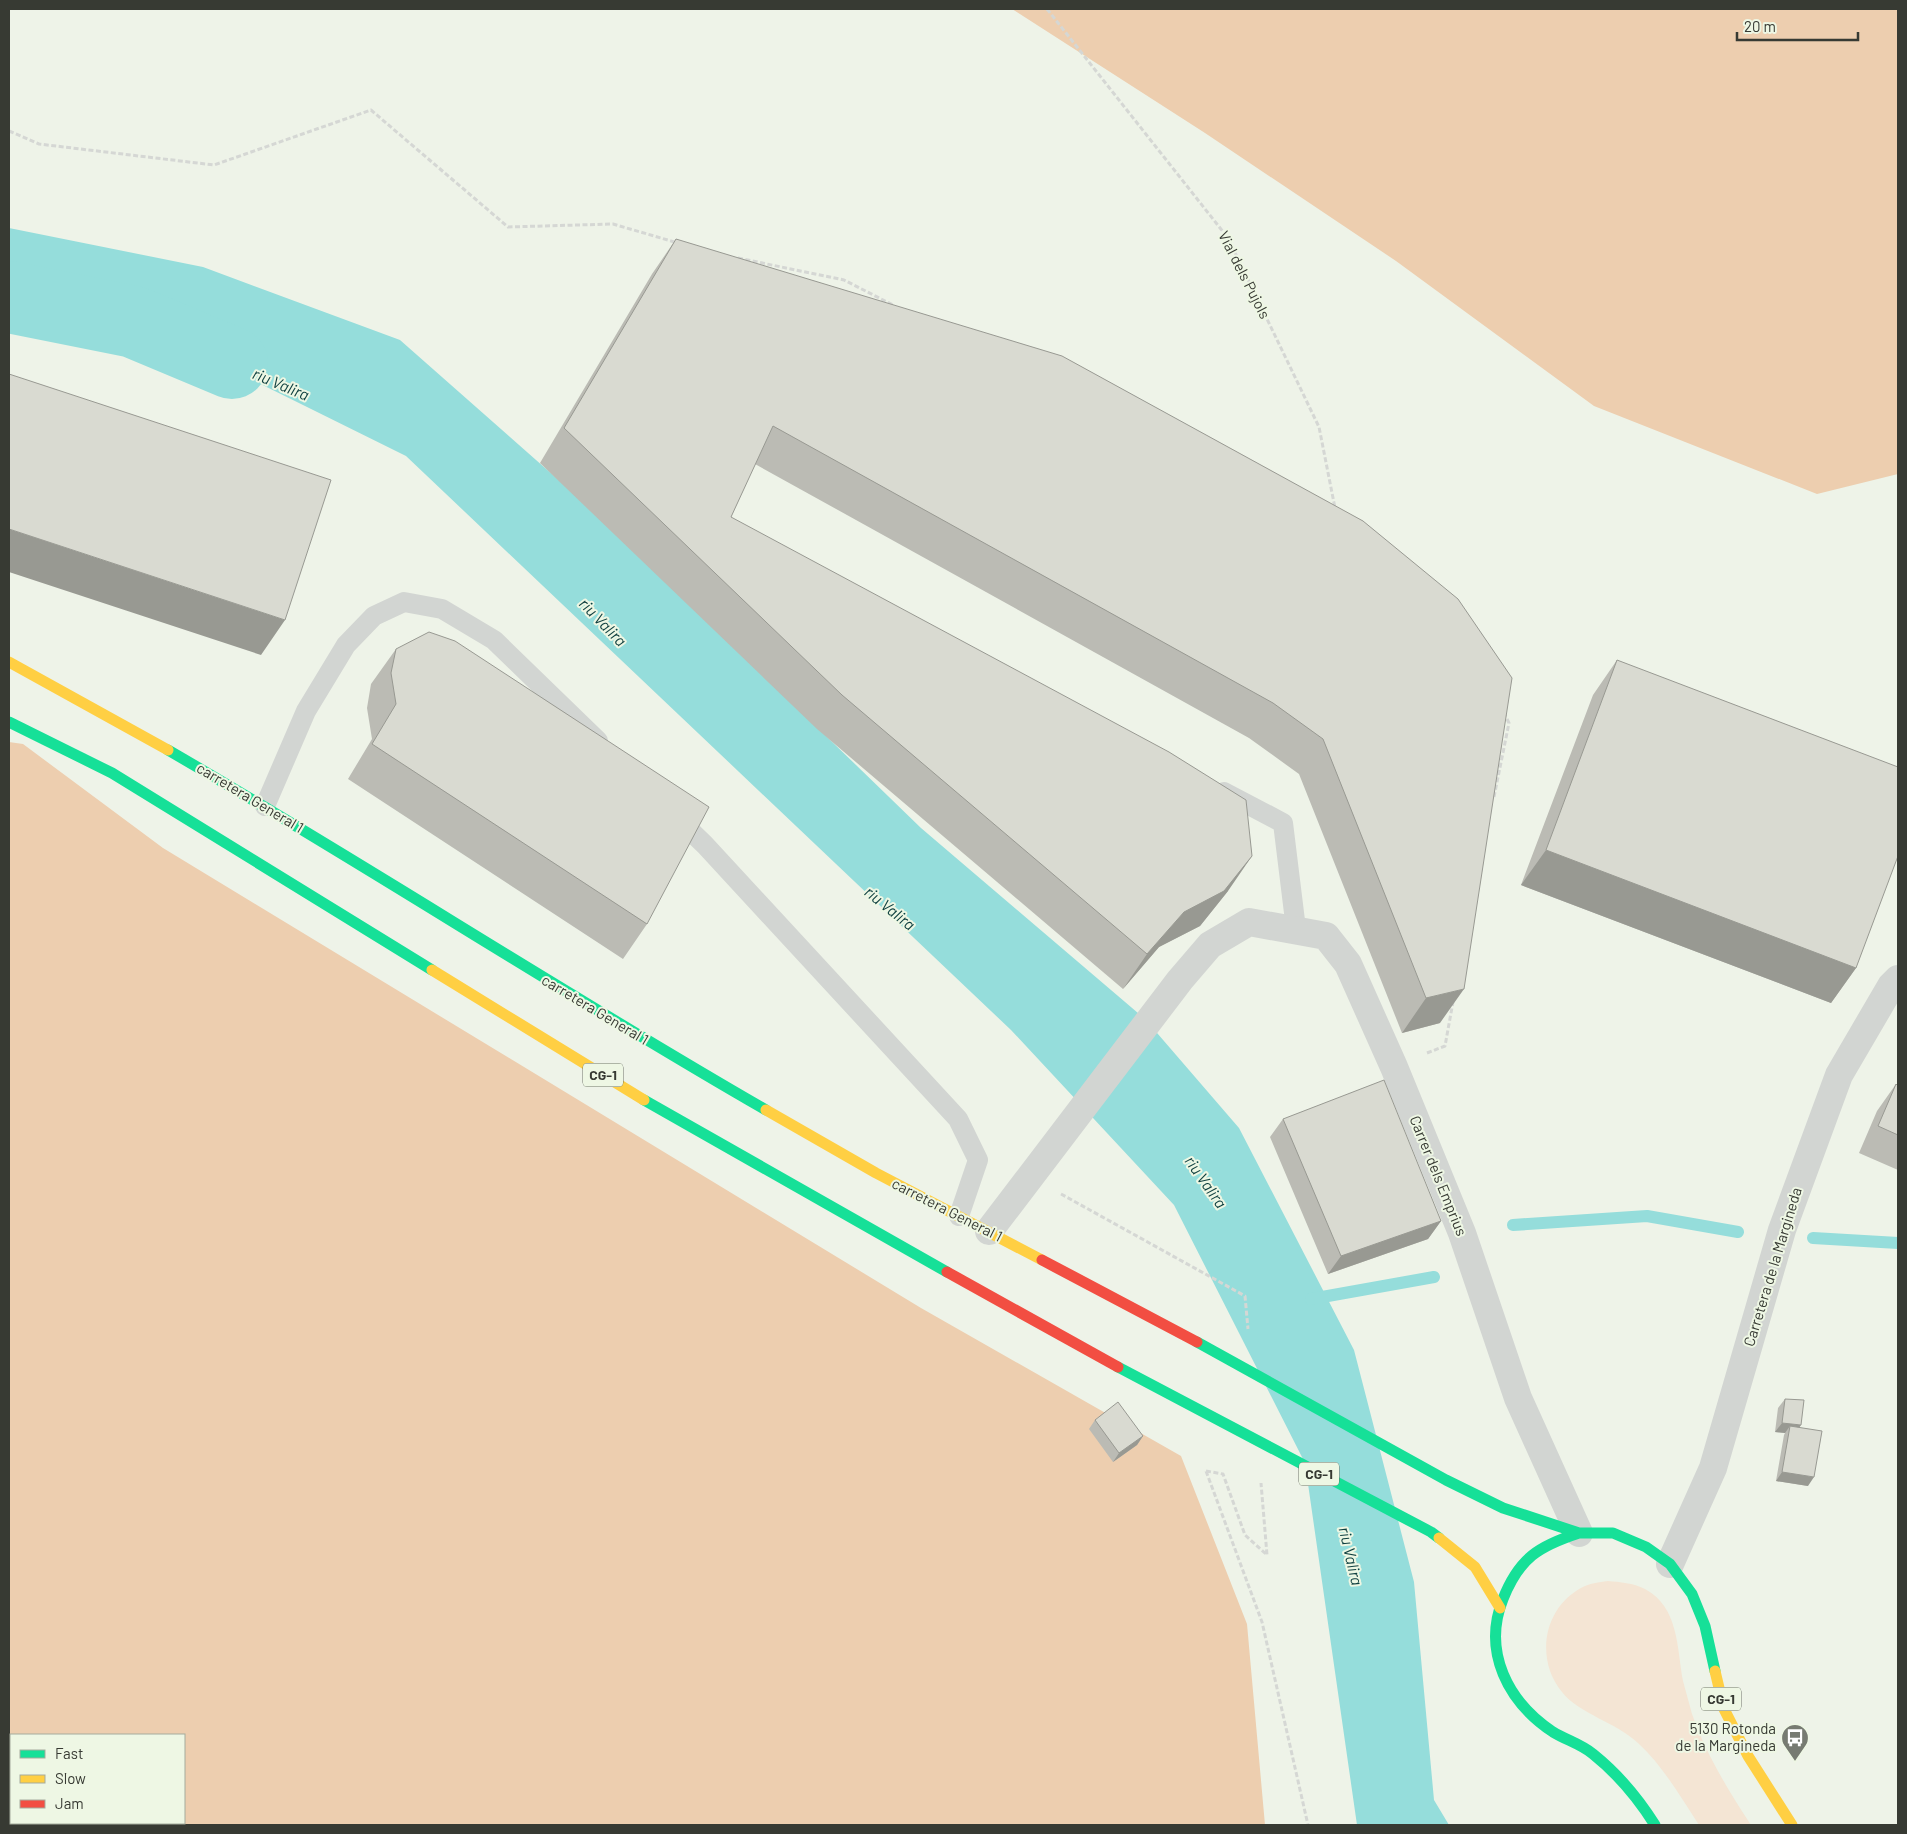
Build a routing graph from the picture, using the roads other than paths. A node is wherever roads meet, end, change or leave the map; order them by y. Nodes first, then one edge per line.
1 (9, 662) edge
2 (9, 722) edge
3 (614, 756) edge
4 (1204, 781) edge
5 (663, 804) edge
6 (266, 806) junction
7 (1296, 929) junction
8 (1898, 979) edge
9 (959, 1216) junction
10 (989, 1231) junction
11 (1579, 1533) junction
12 (1670, 1564) junction
13 (1500, 1608) junction
14 (1655, 1825) edge
15 (1792, 1825) edge

1 - 6 highway, carretera General 1 / CG-1
2 - 13 highway, CG-1
3 - 6 lane
4 - 7 lane
5 - 9 lane
6 - 9 highway, carretera General 1 / CG-1
7 - 10 street, Carrer dels Emprius
7 - 11 street, Carrer dels Emprius
8 - 12 street, Carretera de la Margineda
9 - 10 highway, carretera General 1 / CG-1
10 - 11 highway, carretera General 1 / CG-1
11 - 12 highway, CG-1
11 - 13 highway, CG-1
12 - 15 highway, CG-1
13 - 14 highway, CG-1

